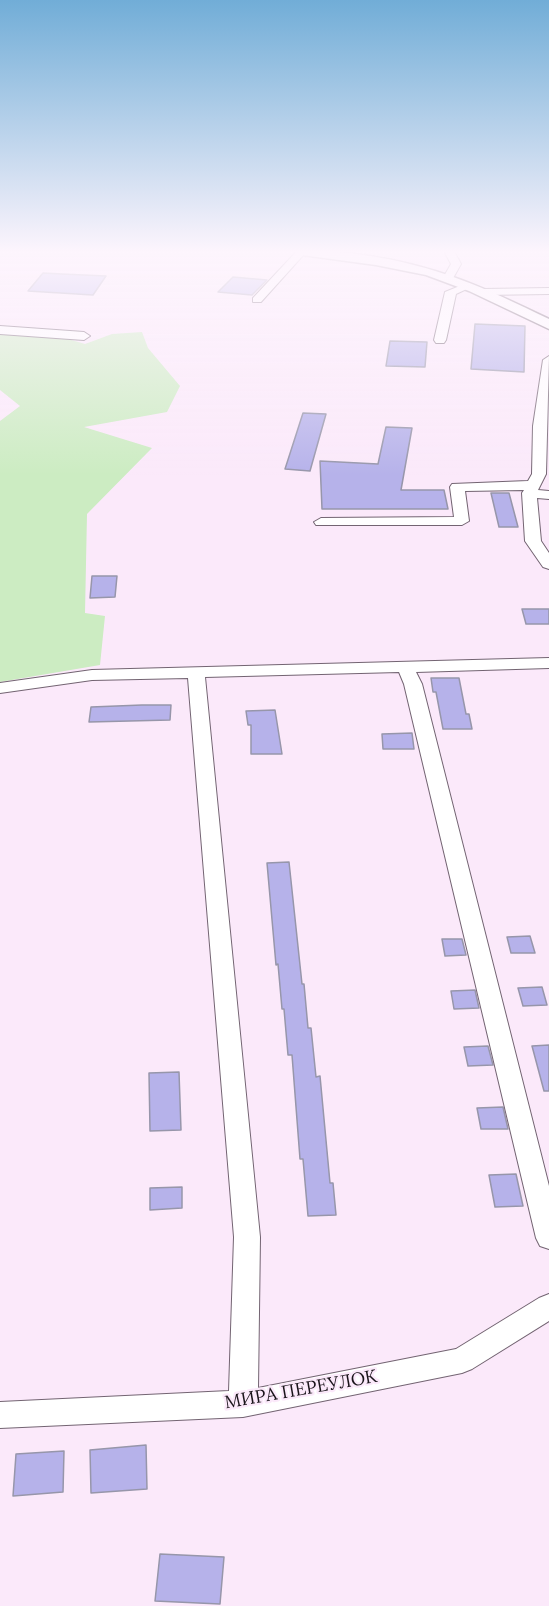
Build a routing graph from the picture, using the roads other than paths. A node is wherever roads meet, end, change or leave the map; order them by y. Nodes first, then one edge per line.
1 (443, 326) edge
2 (0, 330) edge
3 (84, 336) dead end
4 (440, 340) dead end
5 (549, 360) edge
6 (531, 489) junction
7 (549, 495) edge
8 (321, 522) dead end
9 (549, 564) edge
10 (549, 663) edge
11 (405, 666) junction
12 (196, 671) junction
13 (0, 688) edge
14 (549, 1238) edge
15 (549, 1306) edge
16 (243, 1404) junction
17 (0, 1414) edge

1 - 4 street
2 - 3 street
5 - 6 street
6 - 7 street
6 - 8 street
6 - 9 street
10 - 11 street
11 - 12 street
11 - 14 street
12 - 13 street
12 - 16 street
15 - 16 street, МИРА ПЕРЕУЛОК
16 - 17 street, МИРА ПЕРЕУЛОК

